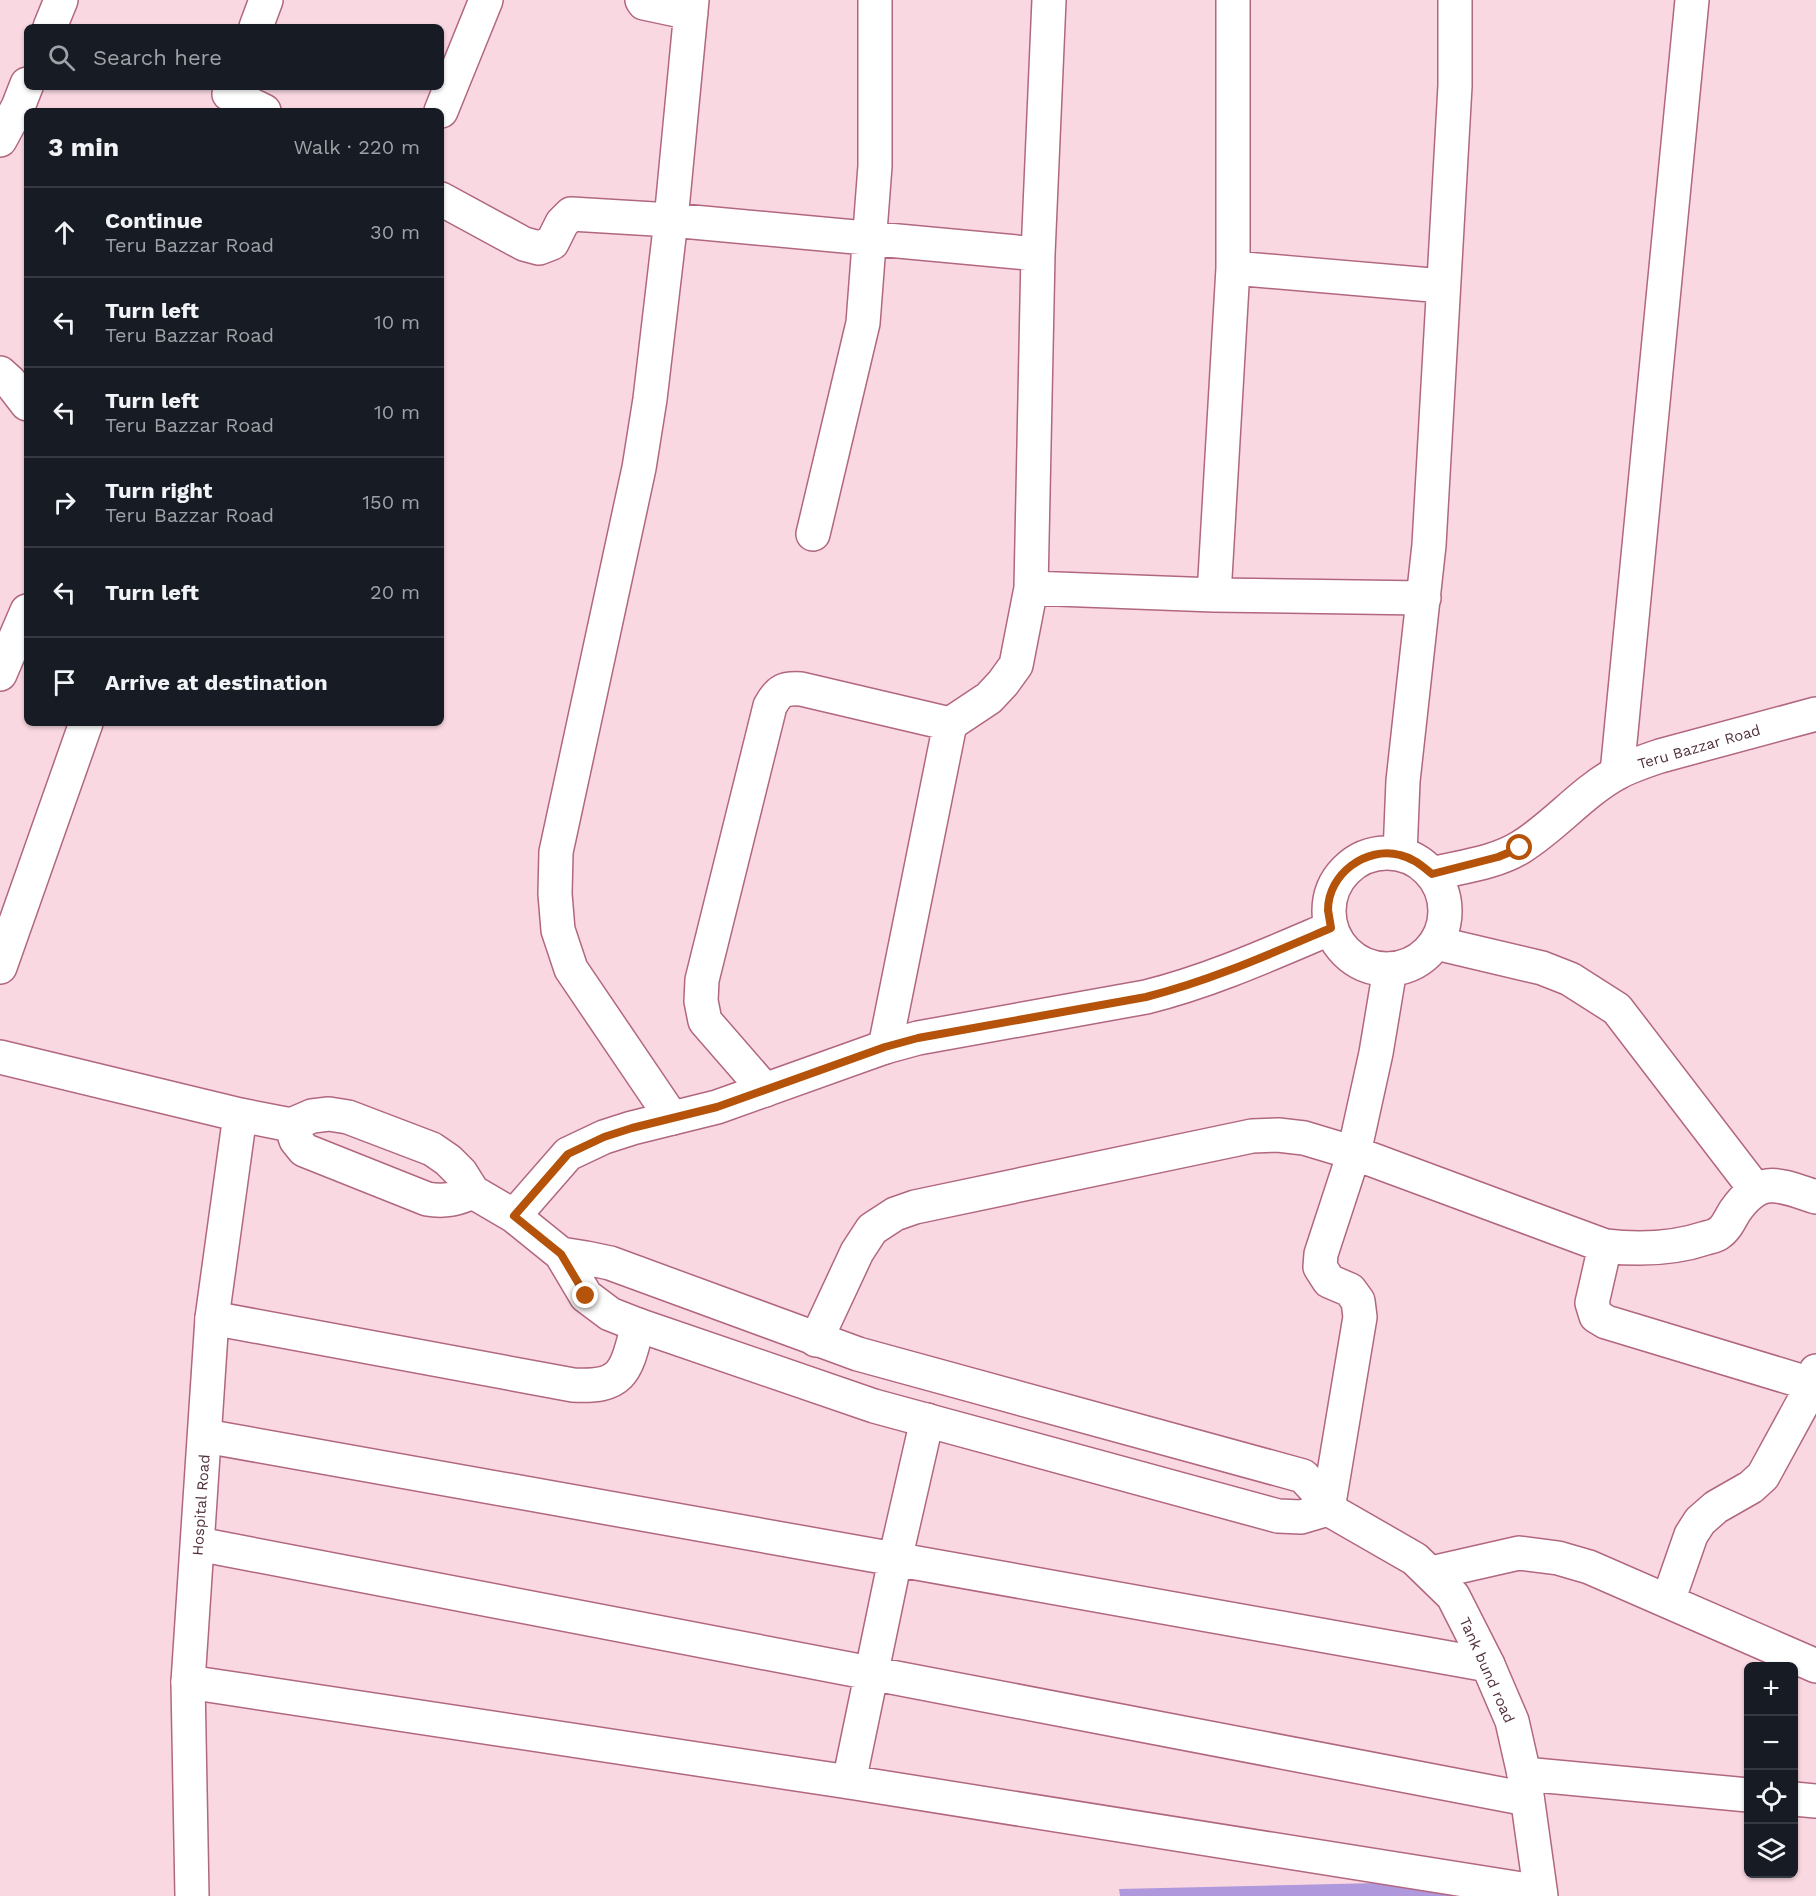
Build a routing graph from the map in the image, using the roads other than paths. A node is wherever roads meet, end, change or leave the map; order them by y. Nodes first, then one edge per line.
1 (61, 0) edge
2 (266, 0) edge
3 (486, 0) edge
4 (642, 0) edge
5 (875, 0) edge
6 (1048, 0) edge
7 (1233, 0) edge
8 (1455, 0) edge
9 (1692, 0) edge
10 (692, 7) edge
11 (51, 24) edge
12 (257, 24) edge
13 (25, 90) edge
14 (227, 97) edge
15 (256, 108) edge
16 (442, 108) edge
17 (0, 140) edge
18 (444, 201) edge
19 (671, 220) junction
20 (870, 238) junction
21 (1038, 254) junction
22 (1233, 268) junction
23 (1443, 286) junction
24 (0, 374) edge
25 (24, 400) edge
26 (813, 534) dead end
27 (1031, 588) junction
28 (1214, 595) junction
29 (1424, 598) junction
30 (24, 618) edge
31 (0, 674) edge
32 (1816, 714) edge
33 (950, 724) junction
34 (85, 726) edge
35 (1617, 774) junction
36 (1400, 855) junction
37 (1432, 874) junction
38 (1331, 928) junction
39 (1436, 943) junction
40 (0, 967) edge
41 (1390, 969) junction
42 (885, 1047) junction
43 (0, 1057) edge
44 (765, 1090) junction
45 (240, 1115) junction
46 (672, 1118) junction
47 (291, 1125) junction
48 (1353, 1153) junction
49 (1755, 1189) junction
50 (473, 1192) junction
51 (1816, 1197) edge
52 (514, 1216) junction
53 (1605, 1246) junction
54 (561, 1254) junction
55 (212, 1318) junction
56 (638, 1325) junction
57 (816, 1340) junction
58 (1812, 1389) edge
59 (927, 1420) junction
60 (205, 1436) junction
61 (1328, 1509) junction
62 (198, 1544) junction
63 (895, 1560) junction
64 (1431, 1573) junction
65 (1668, 1601) junction
66 (1488, 1665) junction
67 (1816, 1666) edge
68 (872, 1673) junction
69 (188, 1682) junction
70 (849, 1782) junction
71 (1526, 1786) junction
72 (1744, 1794) edge
73 (1798, 1799) edge
74 (1816, 1801) edge
75 (1540, 1894) edge
76 (192, 1896) edge

1 - 11 street
2 - 12 street
3 - 16 street
4 - 10 street
5 - 20 street
6 - 21 street
7 - 22 street
8 - 23 street
9 - 35 street
10 - 19 street
13 - 17 street
14 - 15 street
18 - 19 street
19 - 20 street
19 - 46 street
20 - 21 street
20 - 26 street
21 - 27 street
22 - 23 street
22 - 28 street
23 - 29 street
24 - 25 street
27 - 28 street
27 - 33 street
28 - 29 street
29 - 36 street
30 - 31 street
32 - 35 street, Teru Bazzar Road
33 - 42 street
33 - 44 street
34 - 40 street
35 - 37 street, Teru Bazzar Road
36 - 37 street
36 - 38 street
37 - 39 street
38 - 41 street
38 - 42 street
39 - 41 street
39 - 49 street
41 - 48 street
42 - 44 street
43 - 45 street
44 - 46 street
45 - 47 street
45 - 55 street, Hospital Road
46 - 52 street
47 - 50 street
47 - 50 street
48 - 53 street
48 - 57 street
48 - 61 street
49 - 51 street
49 - 53 street
50 - 52 street
52 - 54 street
53 - 58 street
54 - 56 street
54 - 57 street
55 - 56 street
55 - 60 street, Hospital Road
56 - 59 street
57 - 61 street
58 - 65 street
59 - 61 street
59 - 63 street
60 - 62 street, Hospital Road
60 - 63 street
61 - 64 street, Tank bund road
62 - 68 street
62 - 69 street, Hospital Road
63 - 66 street
63 - 68 street
64 - 65 street
64 - 66 street, Tank bund road
65 - 67 street
66 - 71 street, Tank bund road
68 - 70 street
68 - 71 street
69 - 70 street
69 - 76 street, Hospital Road
70 - 75 street
71 - 72 street
71 - 75 street, Tank bund road
73 - 74 street

